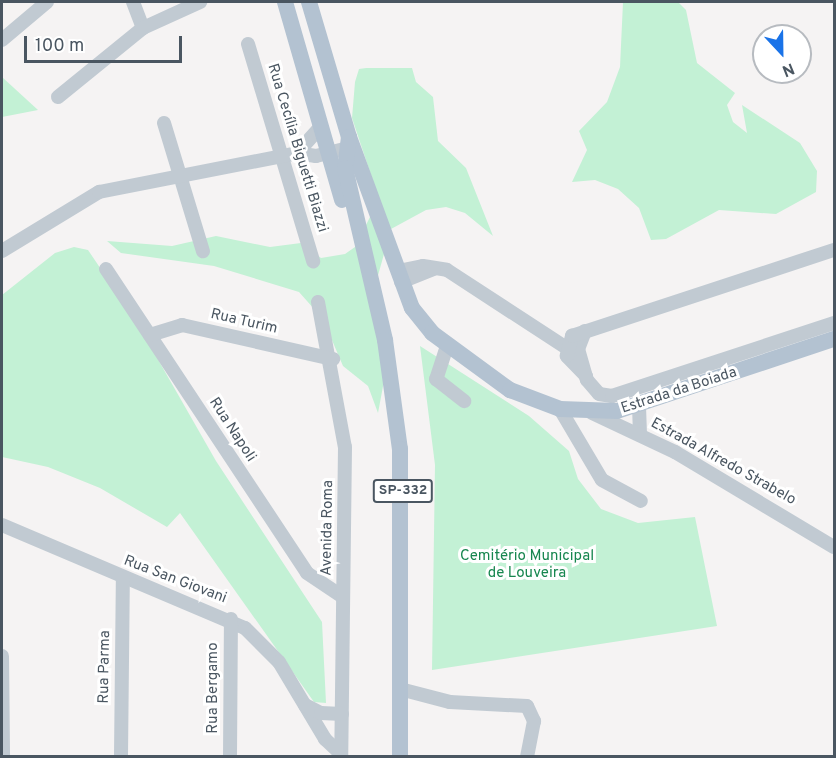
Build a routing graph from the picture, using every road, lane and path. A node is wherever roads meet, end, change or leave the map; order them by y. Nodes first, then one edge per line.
1 (47, 2) edge
2 (133, 2) edge
3 (200, 2) edge
4 (285, 2) edge
5 (309, 2) edge
6 (143, 28) junction
7 (2, 40) edge
8 (248, 44) dead end
9 (328, 70) junction
10 (305, 78) junction
11 (58, 97) dead end
12 (315, 110) junction
13 (164, 123) dead end
14 (318, 130) junction
15 (351, 148) junction
16 (325, 153) junction
17 (290, 154) junction
18 (180, 177) junction
19 (348, 190) junction
20 (374, 196) junction
21 (357, 231) junction
22 (834, 250) edge
23 (2, 251) edge
24 (203, 251) dead end
25 (313, 261) dead end
26 (106, 269) dead end
27 (399, 277) junction
28 (318, 302) dead end
29 (834, 323) edge
30 (585, 331) junction
31 (150, 335) junction
32 (834, 339) edge
33 (447, 346) junction
34 (565, 347) junction
35 (333, 359) junction
36 (586, 376) junction
37 (464, 401) dead end
38 (639, 406) junction
39 (560, 409) junction
40 (591, 413) junction
41 (640, 435) junction
42 (641, 501) dead end
43 (2, 525) edge
44 (834, 548) edge
45 (123, 578) junction
46 (343, 597) junction
47 (231, 619) junction
48 (2, 656) edge
49 (400, 689) junction
50 (306, 705) junction
51 (342, 714) junction
52 (341, 755) edge
53 (3, 756) edge
54 (121, 756) edge
55 (230, 756) edge
56 (400, 756) edge
57 (527, 756) edge

1 - 7 street
2 - 6 street
3 - 6 street
4 - 10 main road, SP-332
5 - 9 main road, SP-332
6 - 11 street
8 - 17 street, Rua Cecília Biguetti Biazzi
9 - 10 main road
9 - 15 main road, SP-332
10 - 12 main road, SP-332
12 - 14 main road, SP-332
12 - 15 main road
13 - 18 street
14 - 16 main road, SP-332
14 - 17 street
15 - 16 street
15 - 19 main road, SP-332
15 - 20 main road, Estrada da Boiada
16 - 17 street
16 - 21 main road, SP-332
17 - 18 street
17 - 25 street, Rua Cecília Biguetti Biazzi
18 - 23 street
18 - 24 street
19 - 20 main road
19 - 21 main road, SP-332
20 - 27 main road, Estrada da Boiada
21 - 49 main road, SP-332
22 - 30 street
26 - 31 street, Rua Napoli
27 - 33 main road, Estrada da Boiada
27 - 34 street
28 - 35 street, Avenida Roma
29 - 36 street
30 - 34 street
30 - 36 street
31 - 35 street, Rua Turim
31 - 46 street, Rua Napoli
32 - 38 main road, Estrada da Boiada
33 - 37 street
33 - 39 main road, Estrada da Boiada
34 - 36 street
35 - 46 street, Avenida Roma
38 - 40 main road, Estrada da Boiada
38 - 41 street
39 - 40 main road, Estrada da Boiada
39 - 42 street
40 - 41 street, Estrada Alfredo Strabelo
41 - 44 street, Estrada Alfredo Strabelo
43 - 45 street, Rua San Giovani
45 - 47 street, Rua San Giovani
45 - 54 street, Rua Parma
46 - 51 street, Avenida Roma
47 - 50 street, Rua San Giovani
47 - 55 street, Rua Bergamo
48 - 53 street
49 - 56 main road, SP-332
49 - 57 street
50 - 51 street
50 - 52 street, Rua San Giovani
51 - 52 street, Avenida Roma

